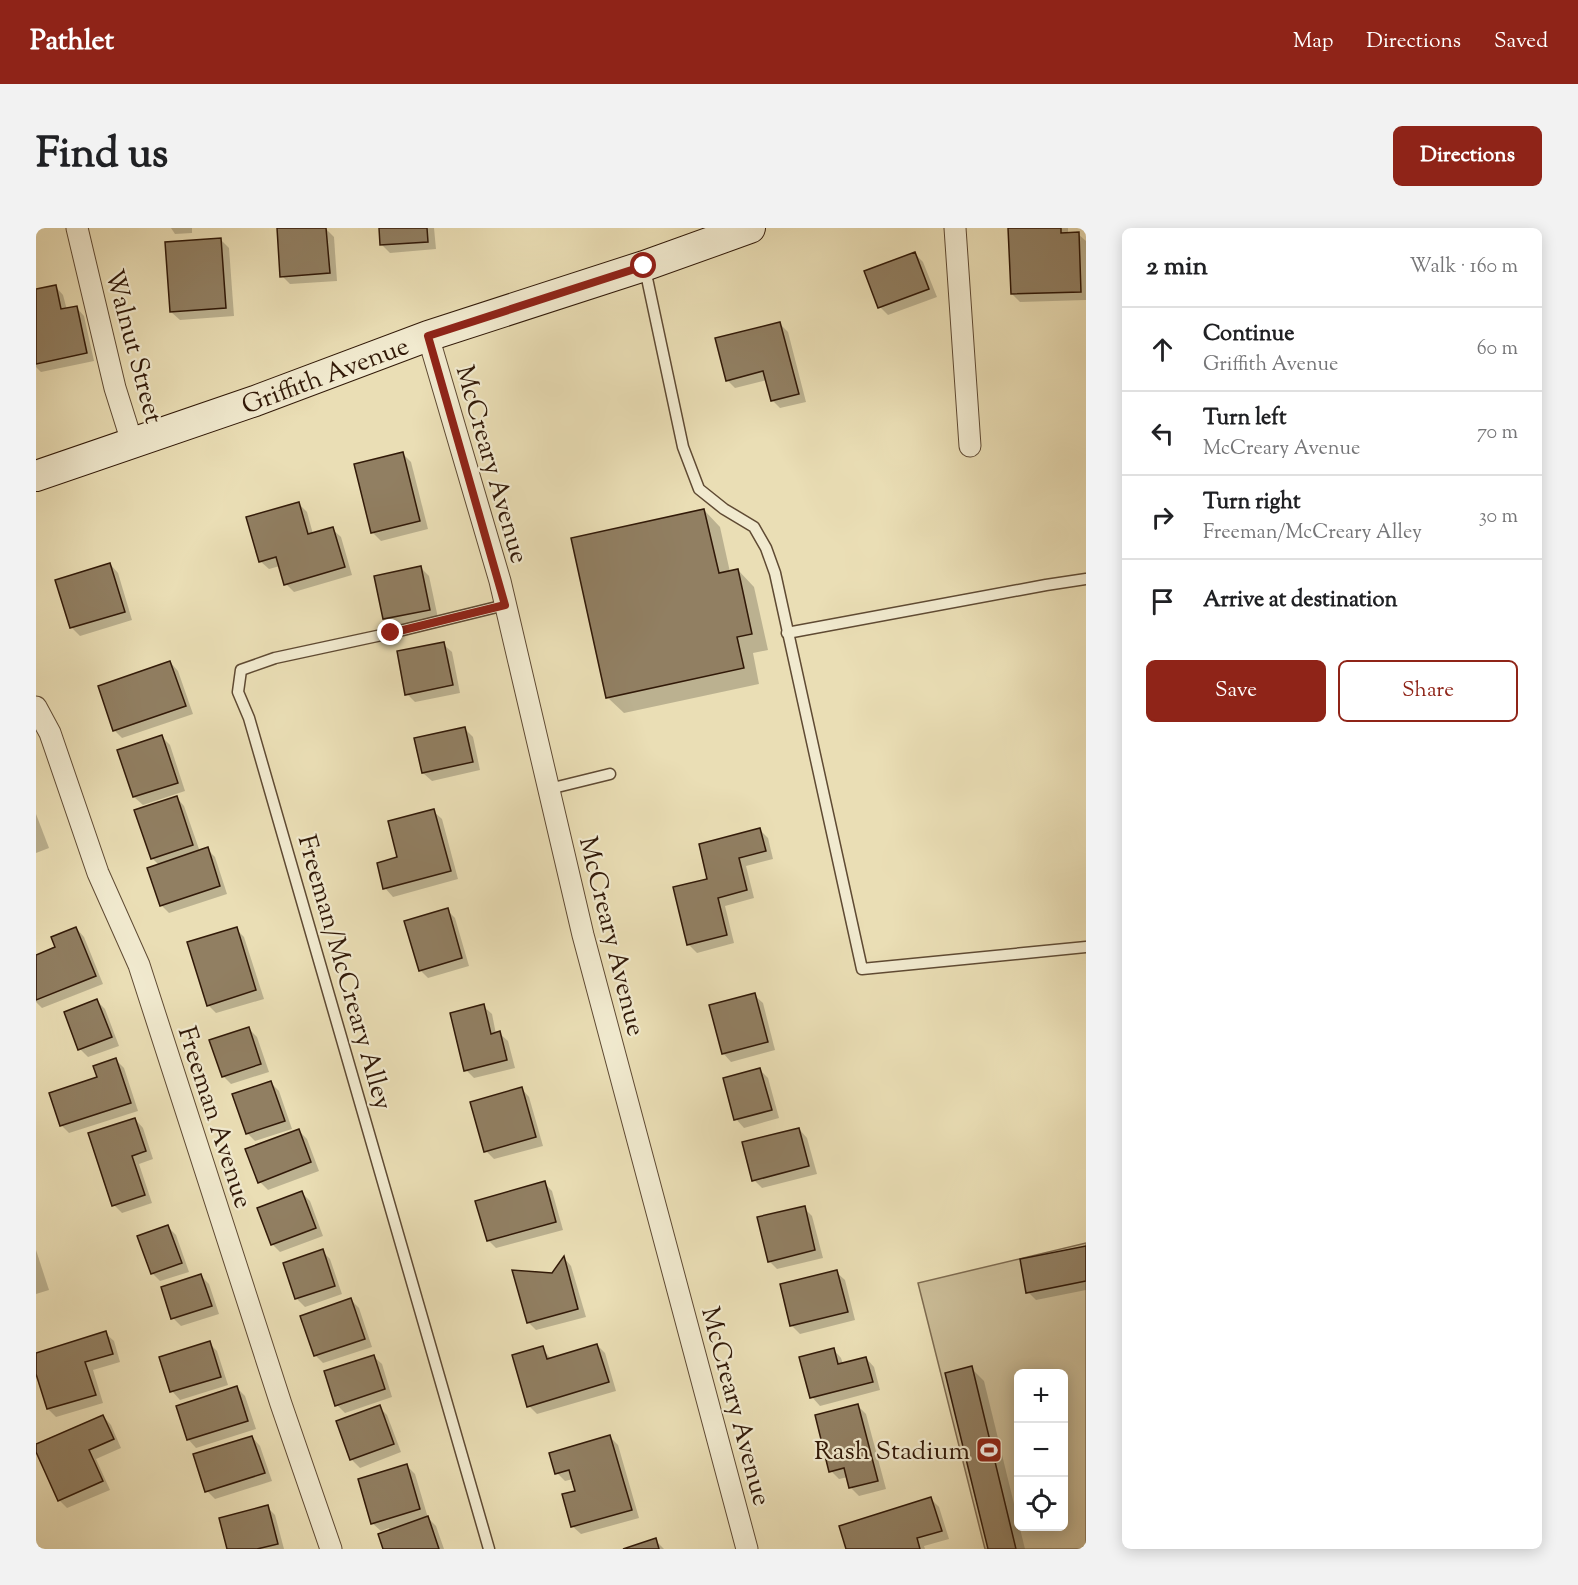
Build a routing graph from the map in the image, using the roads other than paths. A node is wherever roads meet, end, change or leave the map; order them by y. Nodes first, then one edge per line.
1 (77, 228) edge
2 (750, 228) edge
3 (954, 228) edge
4 (644, 266) junction
5 (428, 336) junction
6 (132, 442) junction
7 (970, 446) dead end
8 (36, 476) edge
9 (1086, 579) edge
10 (505, 605) junction
11 (787, 633) junction
12 (36, 707) edge
13 (610, 774) dead end
14 (549, 789) junction
15 (1086, 947) edge
16 (331, 1549) edge
17 (489, 1549) edge
18 (747, 1549) edge

1 - 6 street, Walnut Street
2 - 4 street, Griffith Avenue
3 - 7 street
4 - 5 street, Griffith Avenue
4 - 11 lane
5 - 6 street, Griffith Avenue
5 - 10 street, McCreary Avenue
6 - 8 street, Griffith Avenue
9 - 11 lane
10 - 14 street, McCreary Avenue
10 - 17 lane, Freeman/McCreary Alley
11 - 15 lane
12 - 16 street, Freeman Avenue
13 - 14 lane
14 - 18 street, McCreary Avenue

